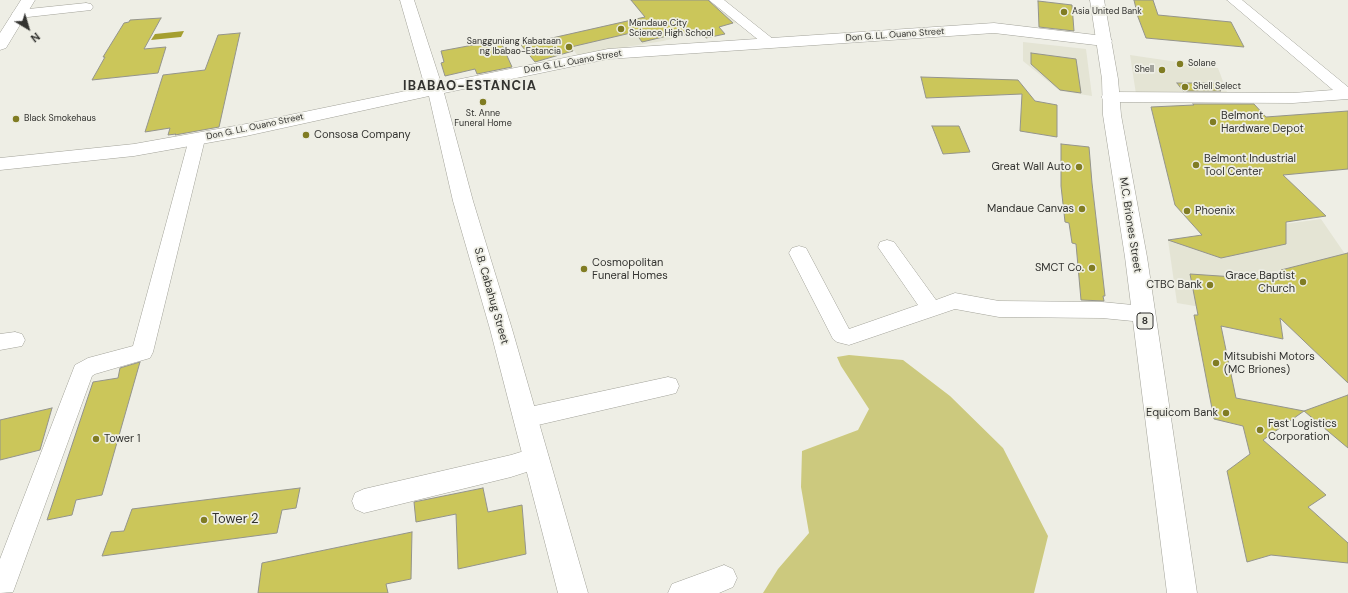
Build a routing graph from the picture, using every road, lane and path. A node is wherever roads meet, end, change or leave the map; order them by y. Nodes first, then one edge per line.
1 (28, 0) edge
2 (407, 0) edge
3 (716, 0) edge
4 (1097, 0) edge
5 (1234, 0) edge
6 (86, 7) dead end
7 (19, 14) junction
8 (871, 40) junction
9 (771, 43) junction
10 (0, 45) edge
11 (1105, 46) junction
12 (717, 49) junction
13 (436, 94) junction
14 (1347, 94) edge
15 (1110, 98) junction
16 (197, 139) junction
17 (0, 164) edge
18 (887, 247) dead end
19 (799, 253) dead end
20 (932, 308) junction
21 (1144, 314) junction
22 (668, 386) dead end
23 (525, 418) junction
24 (537, 458) junction
25 (364, 501) dead end
26 (724, 578) dead end
27 (4, 583) dead end
28 (573, 593) edge
29 (681, 593) edge
30 (1182, 593) edge

1 - 7 street
2 - 13 street, S.B. Cabahug Street
3 - 9 street
4 - 11 street, M.C. Briones Street / 8
5 - 14 street
6 - 7 street
7 - 10 street
8 - 9 street, Don G. LL. Ouano Street
8 - 11 street, Don G. LL. Ouano Street
8 - 12 street, Don G. LL. Ouano Street
9 - 12 street, Don G. LL. Ouano Street
11 - 15 street, M.C. Briones Street / 8
12 - 13 street, Don G. LL. Ouano Street
13 - 16 street, Don G. LL. Ouano Street
13 - 23 street, S.B. Cabahug Street
14 - 15 street
15 - 21 street, M.C. Briones Street / 8
16 - 17 street, Don G. LL. Ouano Street
16 - 27 street
18 - 20 street
19 - 20 street
20 - 21 street
21 - 30 street, M.C. Briones Street / 8
22 - 23 street
23 - 24 street, S.B. Cabahug Street
24 - 25 street
24 - 28 street, S.B. Cabahug Street
26 - 29 street

